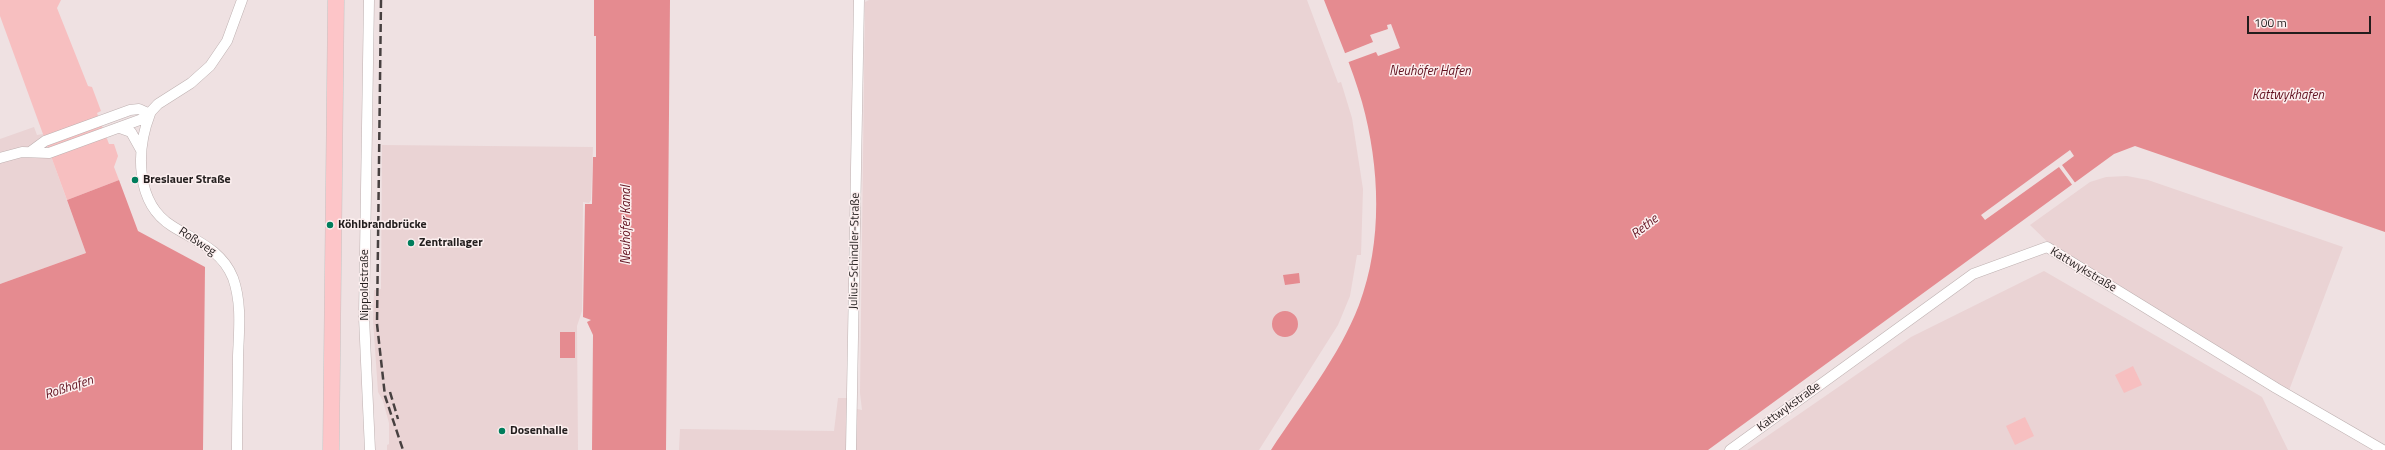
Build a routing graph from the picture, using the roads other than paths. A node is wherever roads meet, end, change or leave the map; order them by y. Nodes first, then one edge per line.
1 (242, 0) edge
2 (327, 0) edge
3 (336, 0) edge
4 (369, 0) edge
5 (859, 0) edge
6 (150, 114) junction
7 (120, 128) junction
8 (141, 150) junction
9 (30, 152) junction
10 (0, 158) edge
11 (237, 450) edge
12 (322, 450) edge
13 (331, 450) edge
14 (370, 450) edge
15 (851, 450) edge
16 (1730, 450) edge
17 (2383, 450) edge

1 - 6 street
2 - 12 main road
3 - 13 main road
4 - 14 street, Nippoldstraße
5 - 15 street, Julius-Schindler-Straße
6 - 7 street
6 - 8 street, Roßweg
6 - 9 street
7 - 8 street
7 - 9 street
8 - 11 street, Roßweg
9 - 10 street
16 - 17 street, Kattwykstraße

